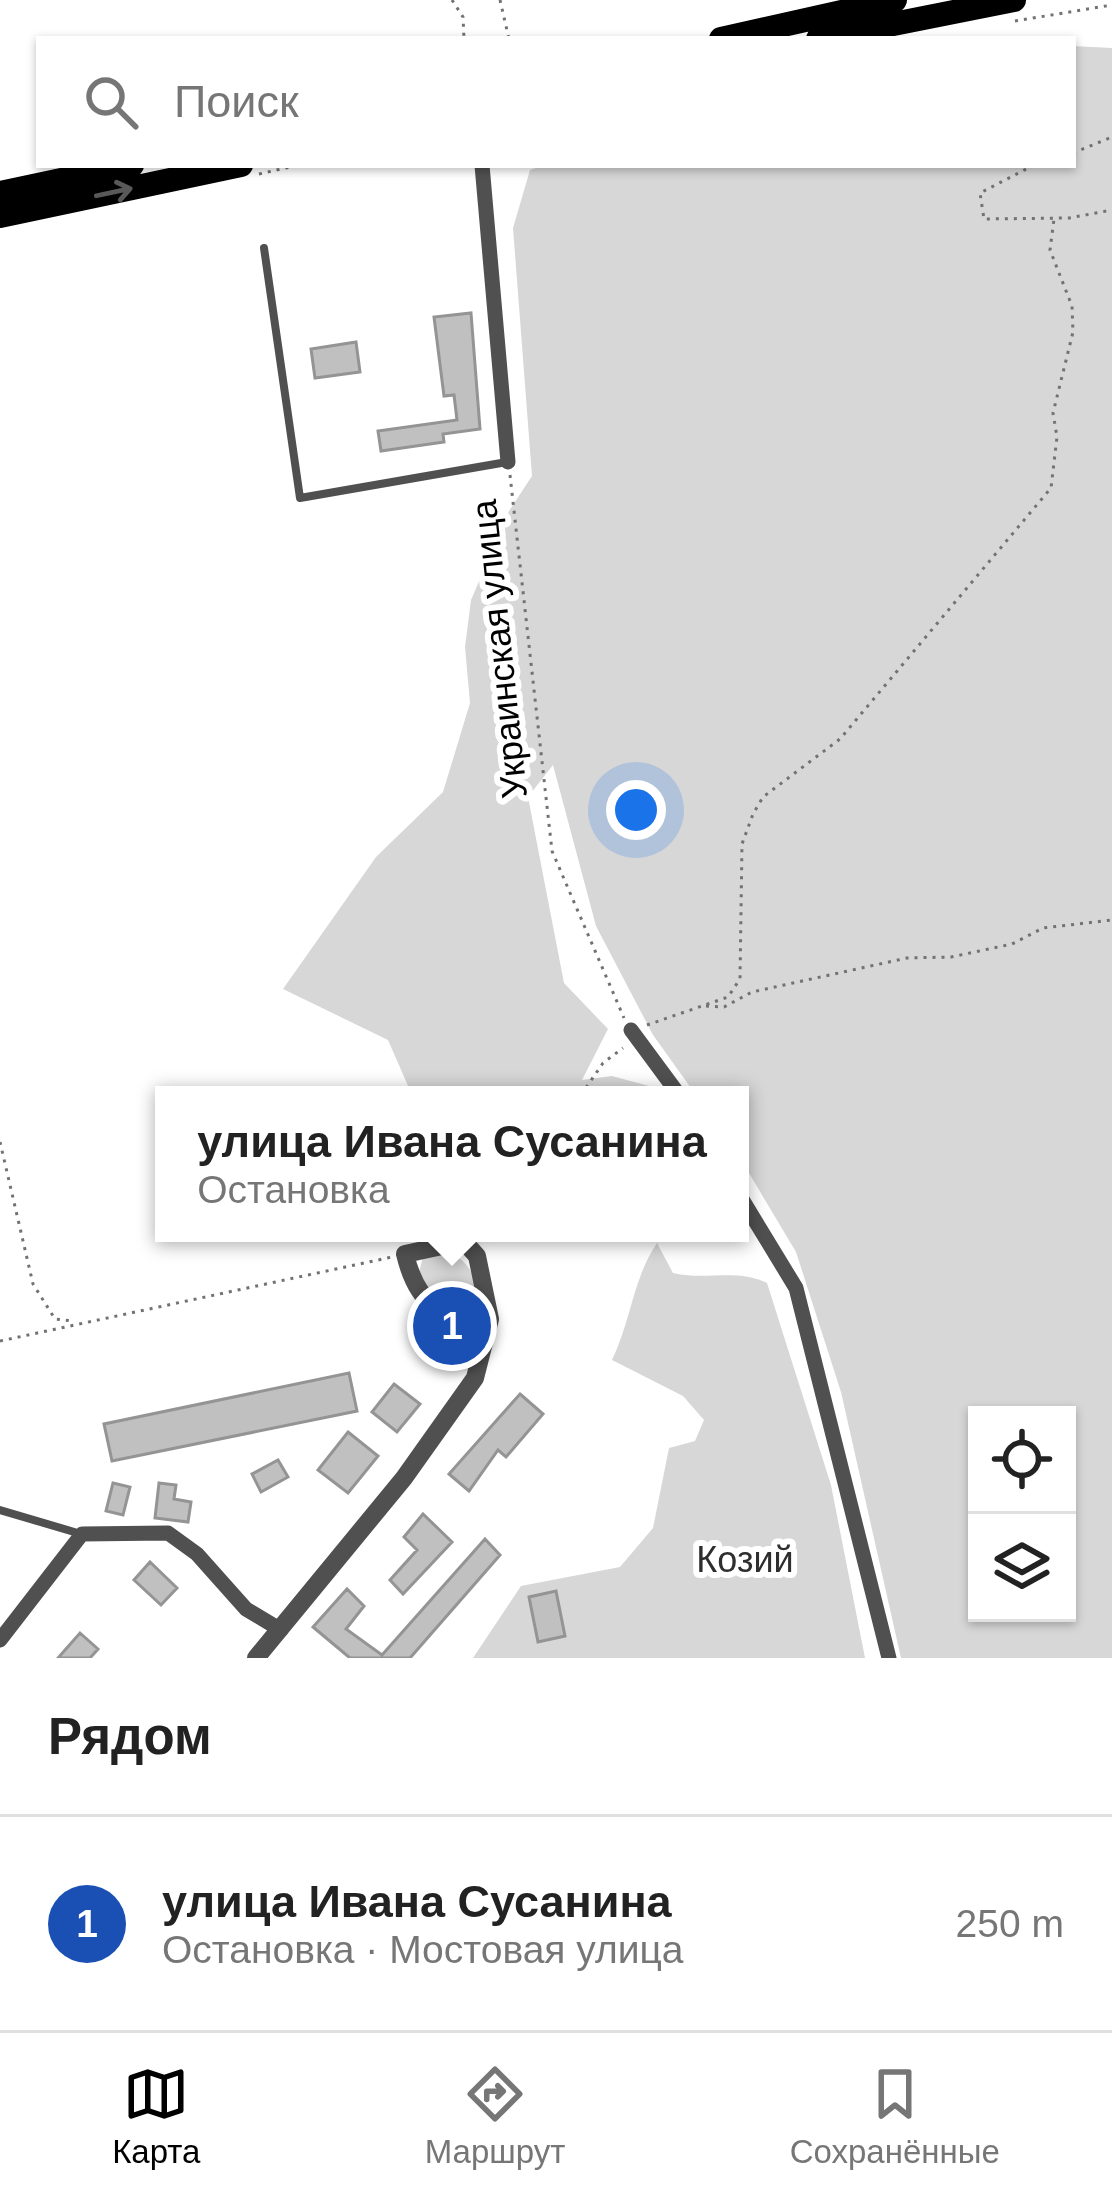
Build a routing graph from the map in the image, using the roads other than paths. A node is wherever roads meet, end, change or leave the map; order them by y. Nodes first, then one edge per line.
1 (895, 0) edge
2 (1010, 11) edge
3 (734, 36) edge
4 (839, 36) edge
5 (119, 168) edge
6 (227, 168) edge
7 (482, 168) edge
8 (0, 193) edge
9 (0, 216) edge
10 (264, 248) dead end
11 (508, 462) joint
12 (634, 1034) road end
13 (672, 1086) edge
14 (749, 1211) edge
15 (490, 1319) junction
16 (0, 1510) edge
17 (82, 1534) junction
18 (281, 1630) junction
19 (0, 1640) edge
20 (256, 1658) edge
21 (889, 1658) edge

1 - 3 main road
2 - 4 main road
5 - 8 main road
9 -> 6 main road
7 - 11 street, Украинская улица
10 - 11 lane
12 - 13 street
14 - 21 street
15 - 15 street
15 - 18 street
16 - 17 lane
17 - 18 street
17 - 19 street
18 - 20 street

